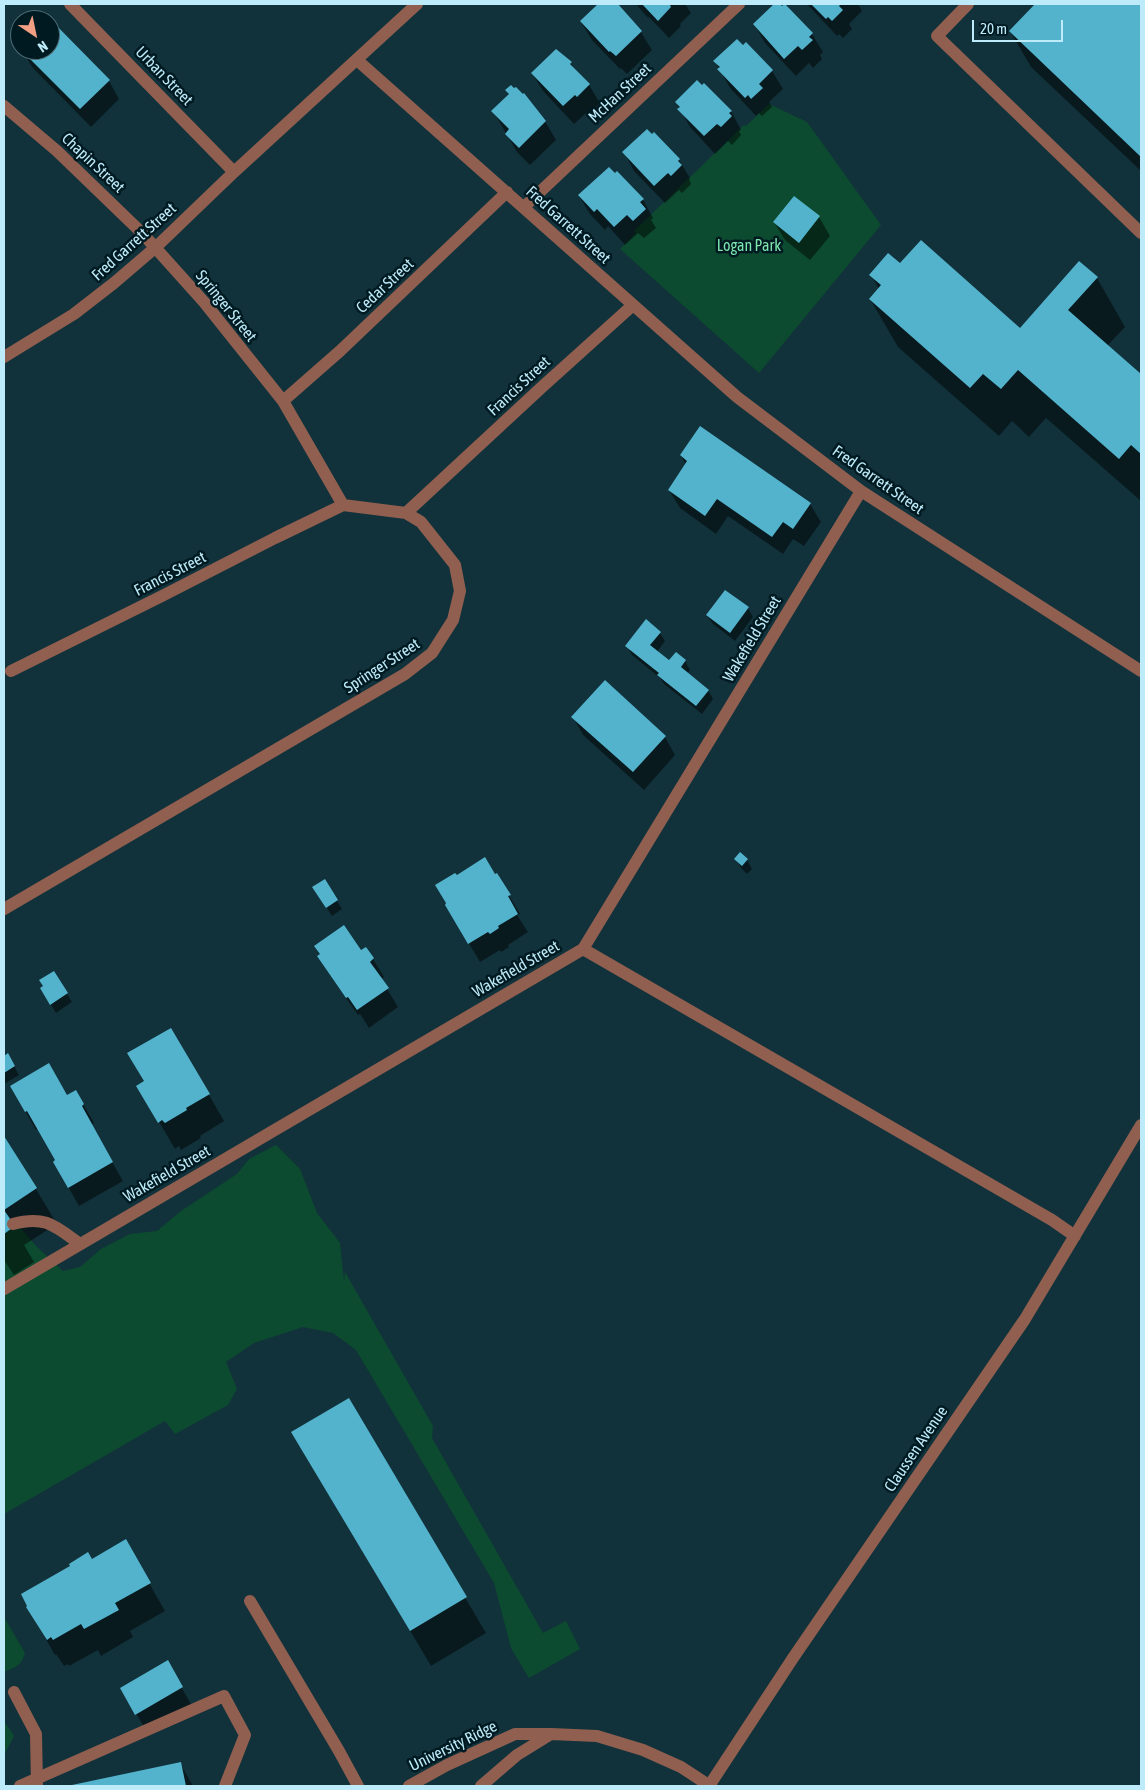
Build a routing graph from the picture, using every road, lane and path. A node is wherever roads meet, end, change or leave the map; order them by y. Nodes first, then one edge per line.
1 (70, 4) edge
2 (417, 4) edge
3 (739, 4) edge
4 (968, 4) edge
5 (357, 60) junction
6 (4, 106) edge
7 (234, 172) junction
8 (507, 192) junction
9 (524, 207) junction
10 (1141, 233) edge
11 (156, 247) junction
12 (633, 305) junction
13 (4, 357) edge
14 (282, 401) junction
15 (861, 491) junction
16 (343, 505) junction
17 (406, 513) junction
18 (11, 671) dead end
19 (1141, 671) edge
20 (4, 909) edge
21 (583, 949) junction
22 (1141, 1125) edge
23 (13, 1224) dead end
24 (1075, 1236) junction
25 (80, 1244) junction
26 (4, 1289) edge
27 (250, 1601) dead end
28 (14, 1692) dead end
29 (551, 1734) junction
30 (36, 1783) edge
31 (20, 1786) edge
32 (225, 1786) edge
33 (358, 1786) edge
34 (409, 1786) edge
35 (481, 1786) edge
36 (709, 1786) edge

1 - 7 street, Urban Street
2 - 5 street
3 - 9 street, McHan Street
4 - 10 street
5 - 7 street, Fred Garrett Street
5 - 8 street, Fred Garrett Street
6 - 11 street, Chapin Street
7 - 11 street, Fred Garrett Street
8 - 9 street, Fred Garrett Street
8 - 14 street, Cedar Street
9 - 12 street, Fred Garrett Street
11 - 13 street, Fred Garrett Street
11 - 14 street, Springer Street
12 - 15 street, Fred Garrett Street
12 - 17 street, Francis Street
14 - 16 street, Springer Street
15 - 19 street, Fred Garrett Street
15 - 21 street, Wakefield Street
16 - 17 street, Springer Street
16 - 18 street, Francis Street
17 - 20 street, Springer Street
21 - 24 street
21 - 25 street, Wakefield Street
22 - 24 street, Claussen Avenue
23 - 25 street
24 - 36 street, Claussen Avenue
25 - 26 street, Wakefield Street
27 - 33 street
28 - 30 street
29 - 34 street, University Ridge
29 - 35 street
29 - 36 street, University Ridge
30 - 31 street
30 - 32 street

